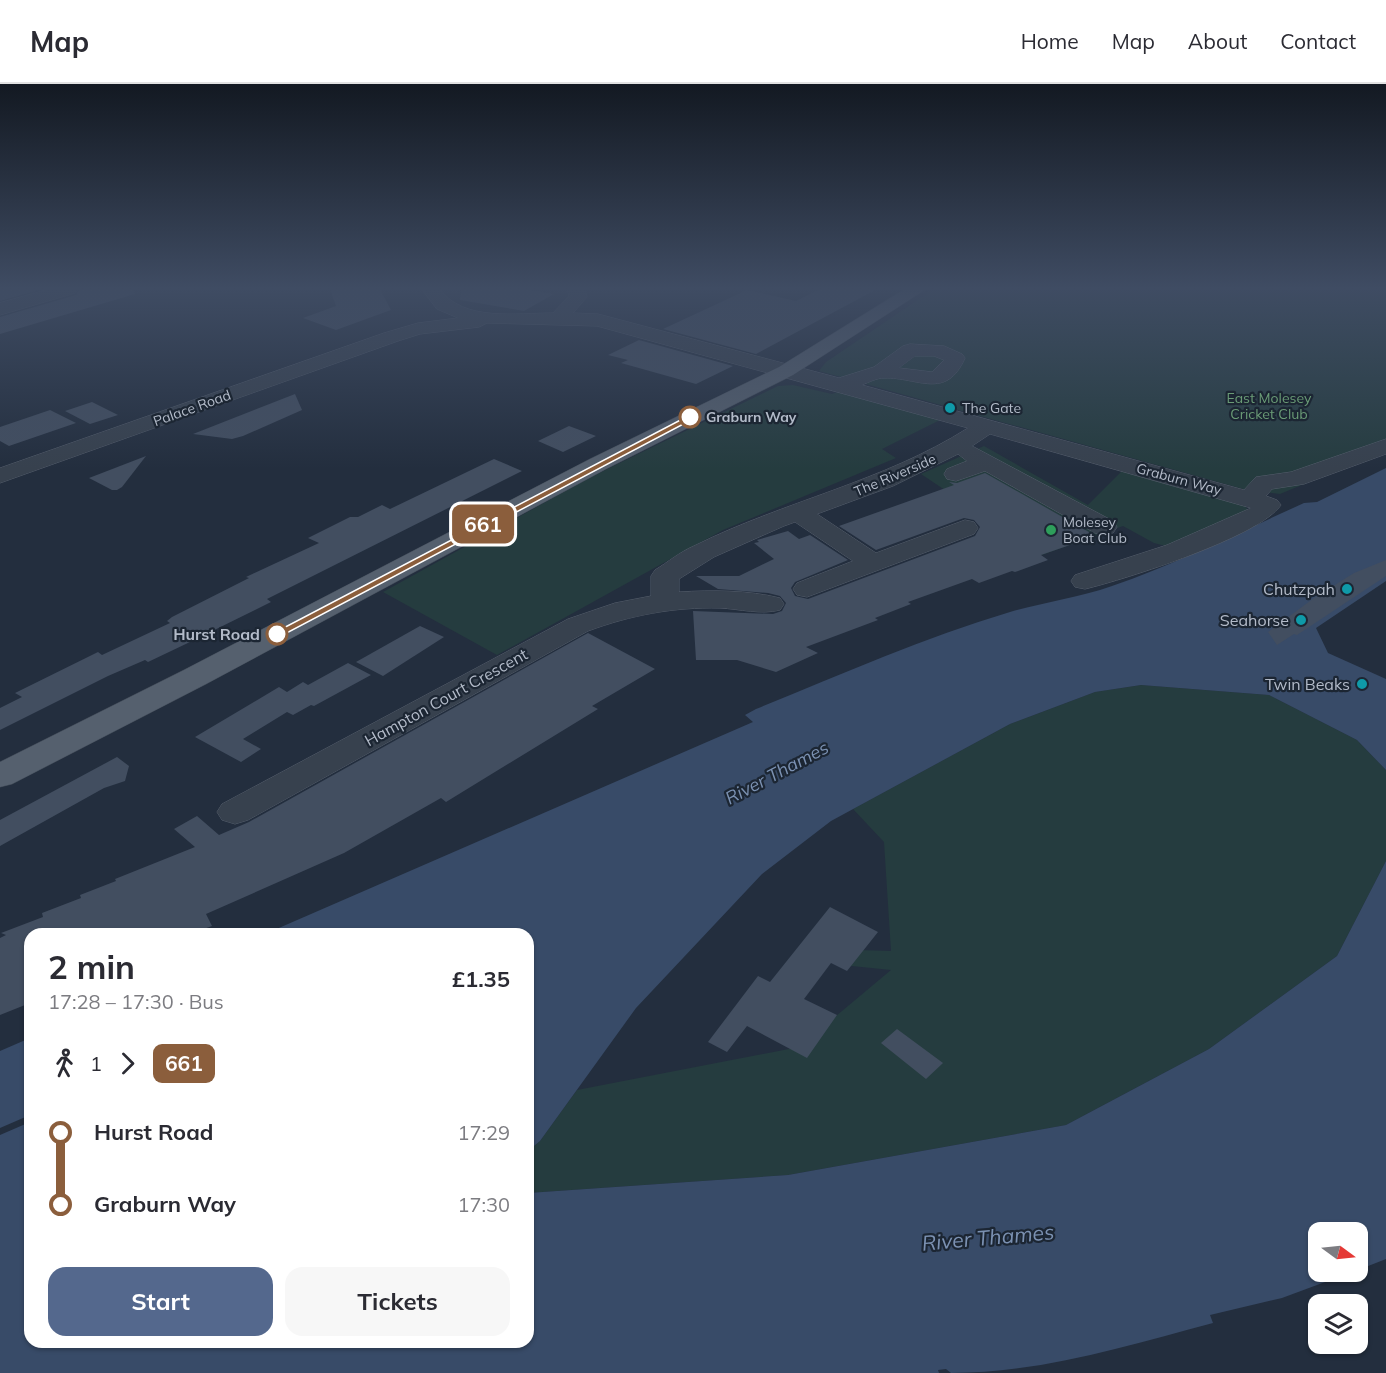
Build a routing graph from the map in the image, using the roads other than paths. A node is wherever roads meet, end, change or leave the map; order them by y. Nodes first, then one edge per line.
1 (361, 349) edge
2 (705, 349) edge
3 (821, 349) edge
4 (786, 371) junction
5 (881, 371) dead end
6 (840, 385) junction
7 (987, 426) junction
8 (959, 446) junction
9 (1386, 446) edge
10 (986, 462) junction
11 (956, 474) dead end
12 (0, 476) edge
13 (1259, 502) junction
14 (797, 512) junction
15 (1104, 527) dead end
16 (965, 528) dead end
17 (873, 562) junction
18 (1085, 581) dead end
19 (807, 589) dead end
20 (665, 600) junction
21 (770, 604) dead end
22 (0, 776) edge
23 (235, 812) dead end

1 - 12 street, Palace Road
2 - 4 street
3 - 4 main road
4 - 6 street
4 - 22 main road
5 - 6 street
6 - 7 street, Graburn Way
7 - 8 street, The Riverside
7 - 13 street, Graburn Way
8 - 10 street
8 - 14 street, The Riverside
9 - 13 street
10 - 11 street
10 - 15 street
13 - 18 street
14 - 17 street
14 - 20 street, The Riverside
16 - 17 street
17 - 19 street
20 - 21 street, Hampton Court Crescent
20 - 23 street, Hampton Court Crescent

